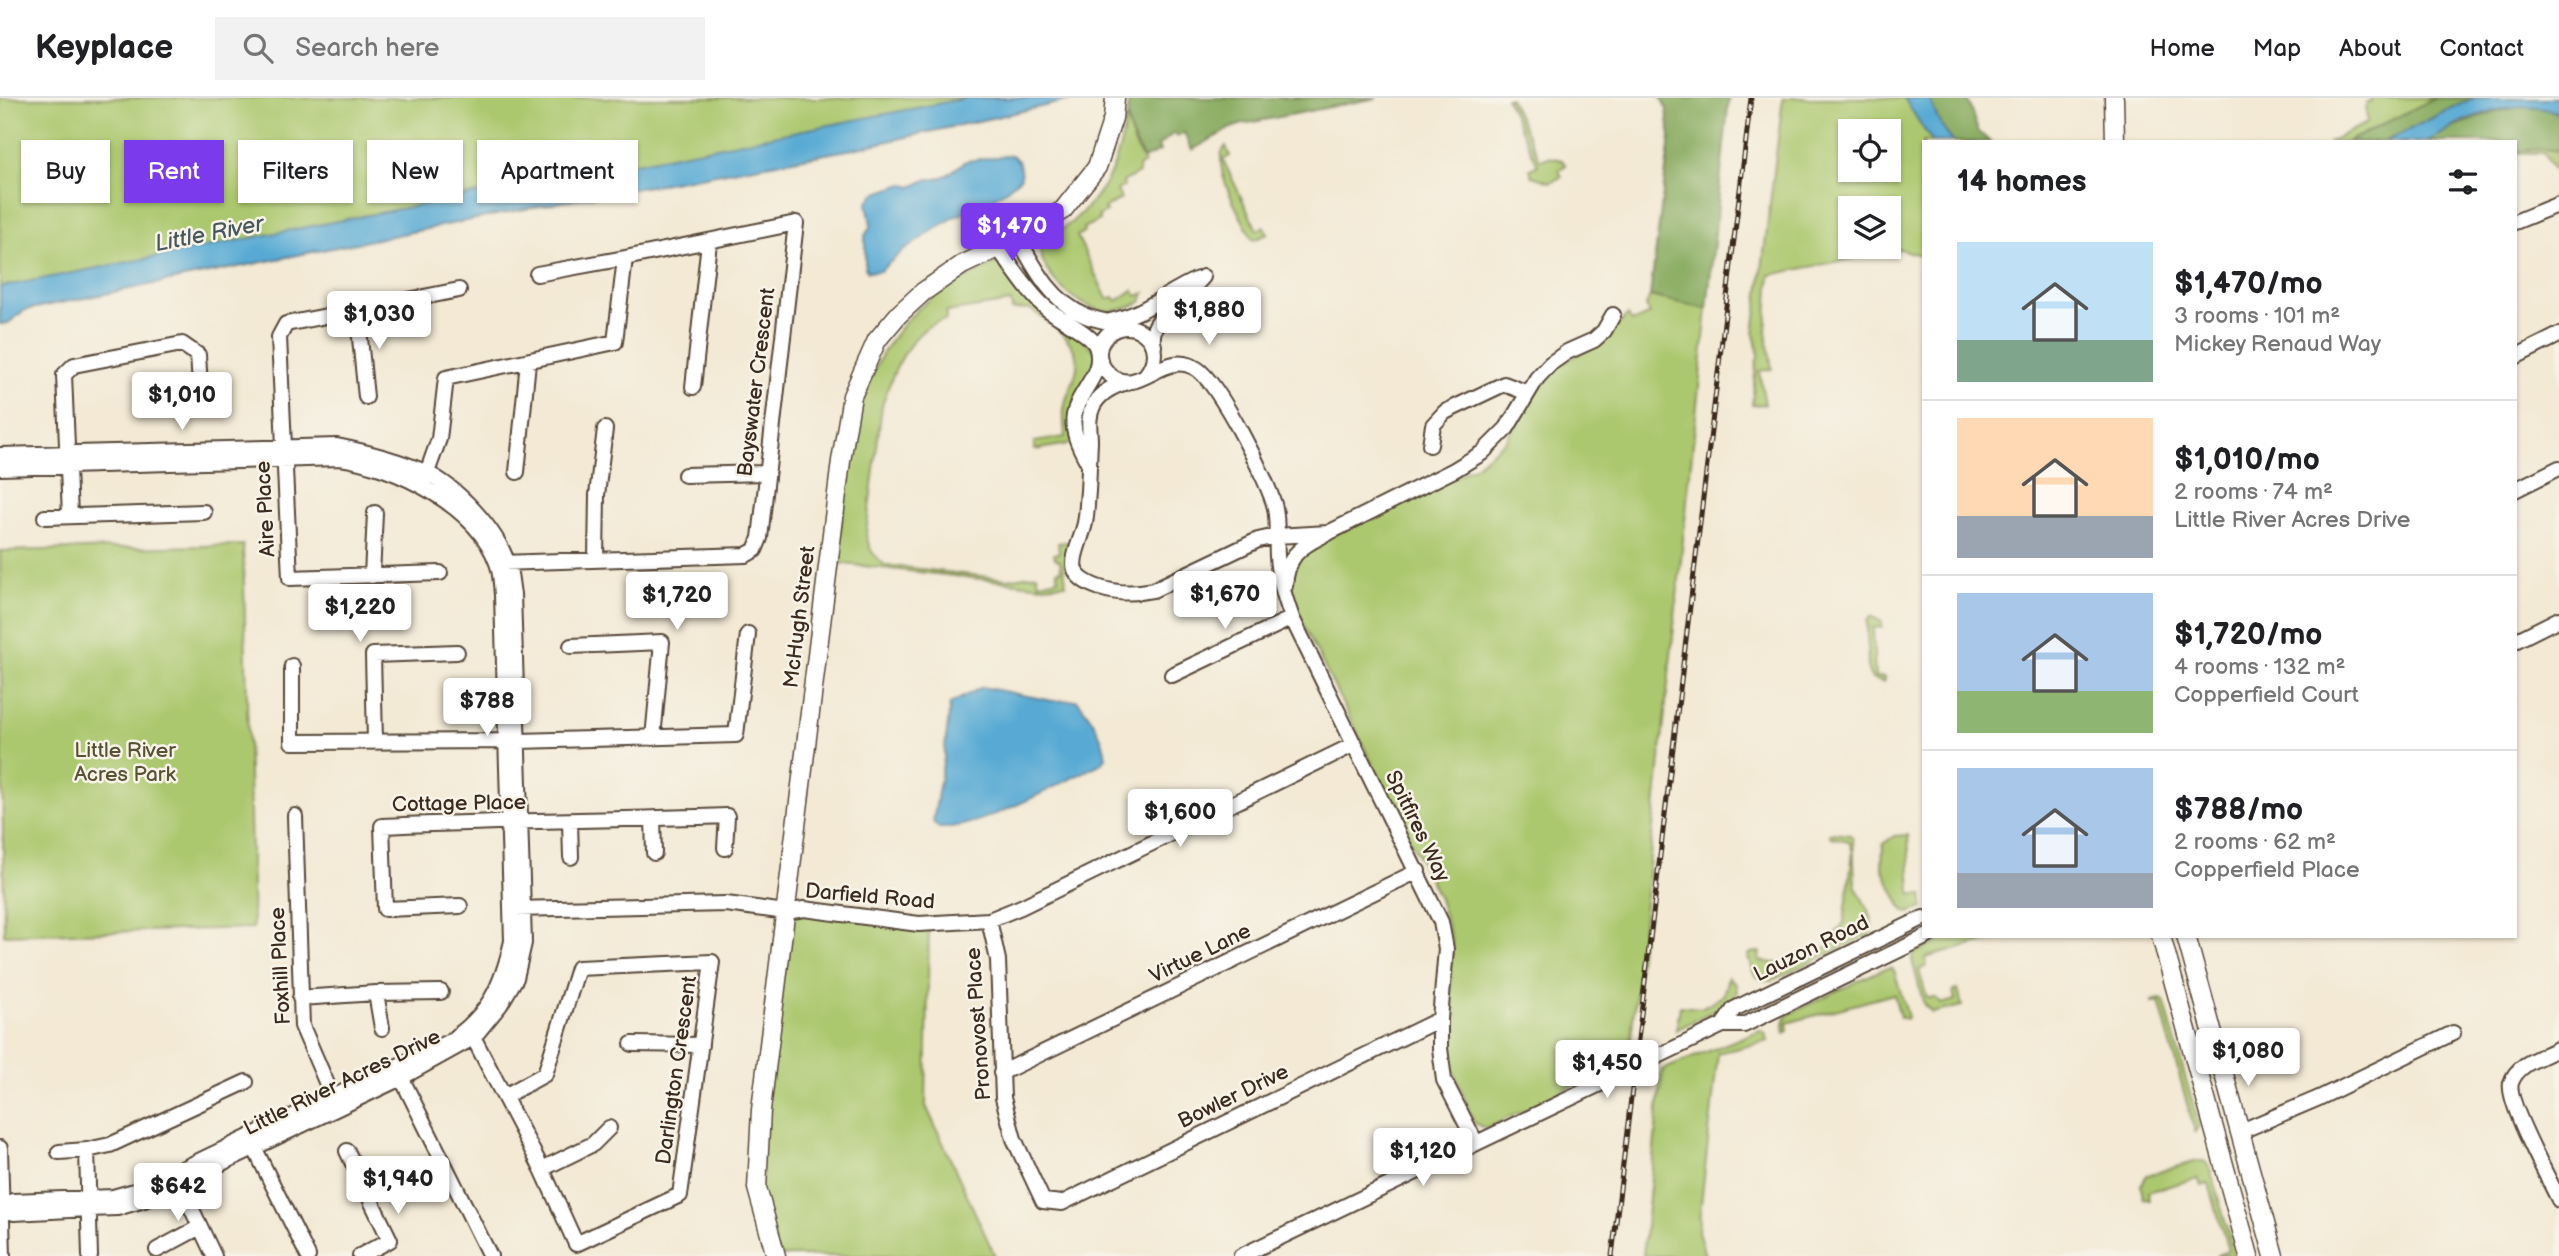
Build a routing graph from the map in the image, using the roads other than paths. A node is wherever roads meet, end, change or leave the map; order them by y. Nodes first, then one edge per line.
1 (1115, 98) edge
2 (2114, 98) edge
3 (2116, 140) edge
4 (2559, 204) edge
5 (2517, 221) edge
6 (1018, 237) junction
7 (709, 242) junction
8 (998, 248) junction
9 (625, 258) junction
10 (537, 274) dead end
11 (458, 290) dead end
12 (357, 309) junction
13 (1613, 314) dead end
14 (1110, 321) junction
15 (1124, 327) junction
16 (2559, 335) edge
17 (1153, 344) junction
18 (1098, 354) junction
19 (2517, 356) edge
20 (528, 362) junction
21 (1139, 378) junction
22 (693, 387) dead end
23 (1216, 389) junction
24 (1528, 393) junction
25 (366, 397) dead end
26 (150, 407) dead end
27 (605, 429) dead end
28 (1430, 445) dead end
29 (283, 453) junction
30 (0, 455) edge
31 (68, 460) junction
32 (1088, 464) junction
33 (0, 468) edge
34 (2559, 468) edge
35 (517, 472) dead end
36 (766, 473) junction
37 (685, 474) dead end
38 (425, 479) junction
39 (2517, 489) edge
40 (204, 512) dead end
41 (375, 513) dead end
42 (70, 516) junction
43 (45, 517) dead end
44 (1328, 533) junction
45 (1276, 536) junction
46 (596, 558) junction
47 (502, 563) junction
48 (440, 573) dead end
49 (372, 576) junction
50 (1284, 597) junction
51 (1292, 618) junction
52 (2559, 619) edge
53 (748, 634) dead end
54 (2517, 640) edge
55 (571, 646) dead end
56 (457, 652) dead end
57 (292, 666) dead end
58 (1172, 675) dead end
59 (653, 738) junction
60 (512, 740) junction
61 (375, 741) junction
62 (1355, 744) junction
63 (295, 816) dead end
64 (653, 819) junction
65 (514, 821) junction
66 (570, 822) junction
67 (726, 848) dead end
68 (654, 853) dead end
69 (571, 858) dead end
70 (1418, 871) junction
71 (460, 906) dead end
72 (517, 909) junction
73 (786, 912) junction
74 (1922, 918) edge
75 (989, 920) junction
76 (1923, 938) edge
77 (2162, 938) edge
78 (2187, 938) edge
79 (441, 992) dead end
80 (376, 993) junction
81 (300, 998) junction
82 (1440, 1019) junction
83 (1723, 1024) junction
84 (382, 1028) dead end
85 (471, 1033) junction
86 (2453, 1033) dead end
87 (632, 1044) dead end
88 (701, 1045) junction
89 (2559, 1048) edge
90 (398, 1072) junction
91 (1001, 1073) junction
92 (246, 1082) dead end
93 (505, 1096) junction
94 (335, 1103) junction
95 (609, 1128) dead end
96 (2239, 1132) junction
97 (252, 1143) junction
98 (1476, 1143) junction
99 (0, 1148) edge
100 (87, 1150) junction
101 (347, 1151) dead end
102 (58, 1152) dead end
103 (541, 1168) junction
104 (177, 1179) junction
105 (2559, 1200) edge
106 (1043, 1201) joint
107 (88, 1204) junction
108 (2, 1207) junction
109 (200, 1227) junction
110 (157, 1250) dead end
111 (3, 1256) edge
112 (90, 1256) edge
113 (214, 1256) edge
114 (308, 1256) edge
115 (360, 1256) edge
116 (490, 1256) edge
117 (776, 1256) edge
118 (1241, 1256) edge
119 (2249, 1256) edge
120 (2274, 1256) edge

1 - 6 main road, McHugh Street
2 - 3 main road
4 - 5 street
6 - 8 main road, McHugh Street
6 - 14 street
7 - 9 street, Bayswater Crescent
7 - 22 street
7 - 36 street, Bayswater Crescent
8 - 18 street
8 - 73 main road, McHugh Street
9 - 10 street, Bayswater Crescent
9 - 20 street
11 - 12 street, Aire Place
12 - 25 street
12 - 29 street, Aire Place
13 - 24 street
14 - 15 street
14 - 17 street
15 - 17 street
15 - 18 street
16 - 19 street
17 - 21 street
17 - 23 street, Spitfires Way
18 - 21 street
18 - 32 street
20 - 35 street
20 - 38 street
21 - 23 street
21 - 32 street
23 - 45 street, Spitfires Way
24 - 28 street
24 - 44 street
26 - 31 street
27 - 46 street
29 - 31 street, Little River Acres Drive
29 - 38 street, Little River Acres Drive
29 - 49 street, Aire Place
30 - 31 street, Little River Acres Drive
31 - 33 street, Little River Acres Drive
31 - 42 street
32 - 45 street
34 - 39 street
36 - 37 street
36 - 46 street, Bayswater Crescent
38 - 47 street, Little River Acres Drive
40 - 42 street
41 - 49 street
42 - 43 street
44 - 45 street
44 - 50 street
45 - 50 street, Spitfires Way
46 - 47 street, Bayswater Crescent
47 - 60 street, Little River Acres Drive
48 - 49 street, Aire Place
50 - 51 street, Spitfires Way
51 - 58 street
51 - 62 street, Spitfires Way
52 - 54 street
53 - 59 street
55 - 59 street
56 - 61 street
57 - 61 street
59 - 60 street
60 - 61 street
60 - 65 street, Little River Acres Drive
62 - 70 street, Spitfires Way
62 - 75 street, Darfield Road
63 - 81 street, Foxhill Place
64 - 66 street, Cottage Place
64 - 67 street, Cottage Place
64 - 68 street
65 - 66 street, Cottage Place
65 - 71 street, Cottage Place
65 - 72 street, Little River Acres Drive
66 - 69 street
70 - 82 street, Spitfires Way
70 - 91 street, Virtue Lane
72 - 73 street, Darfield Road
72 - 85 street, Little River Acres Drive
73 - 75 street, Darfield Road
73 - 117 main road, McHugh Street
74 - 83 street, Lauzon Road
75 - 91 street, Pronovost Place
76 - 83 street, Lauzon Road
77 - 119 main road
78 - 96 main road
79 - 80 street
80 - 81 street
80 - 84 street
81 - 94 street, Foxhill Place
82 - 98 street, Spitfires Way
82 - 106 street, Bowler Drive
83 - 98 street, Lauzon Road
85 - 90 street, Little River Acres Drive
85 - 93 street, Darlington Crescent
86 - 96 street
87 - 88 street
88 - 93 street, Darlington Crescent
88 - 103 street, Darlington Crescent
89 - 105 street
90 - 94 street, Little River Acres Drive
90 - 116 street
91 - 106 street, Pronovost Place
92 - 100 street
93 - 103 street, Darlington Crescent
94 - 97 street, Little River Acres Drive
95 - 103 street
96 - 120 main road
97 - 104 street, Little River Acres Drive
97 - 114 street
98 - 118 street, Lauzon Road
99 - 108 street
100 - 102 street
100 - 107 street
101 - 115 street
104 - 107 street, Little River Acres Drive
104 - 109 street
107 - 108 street, Little River Acres Drive
107 - 112 street
108 - 111 street
109 - 110 street
109 - 113 street

